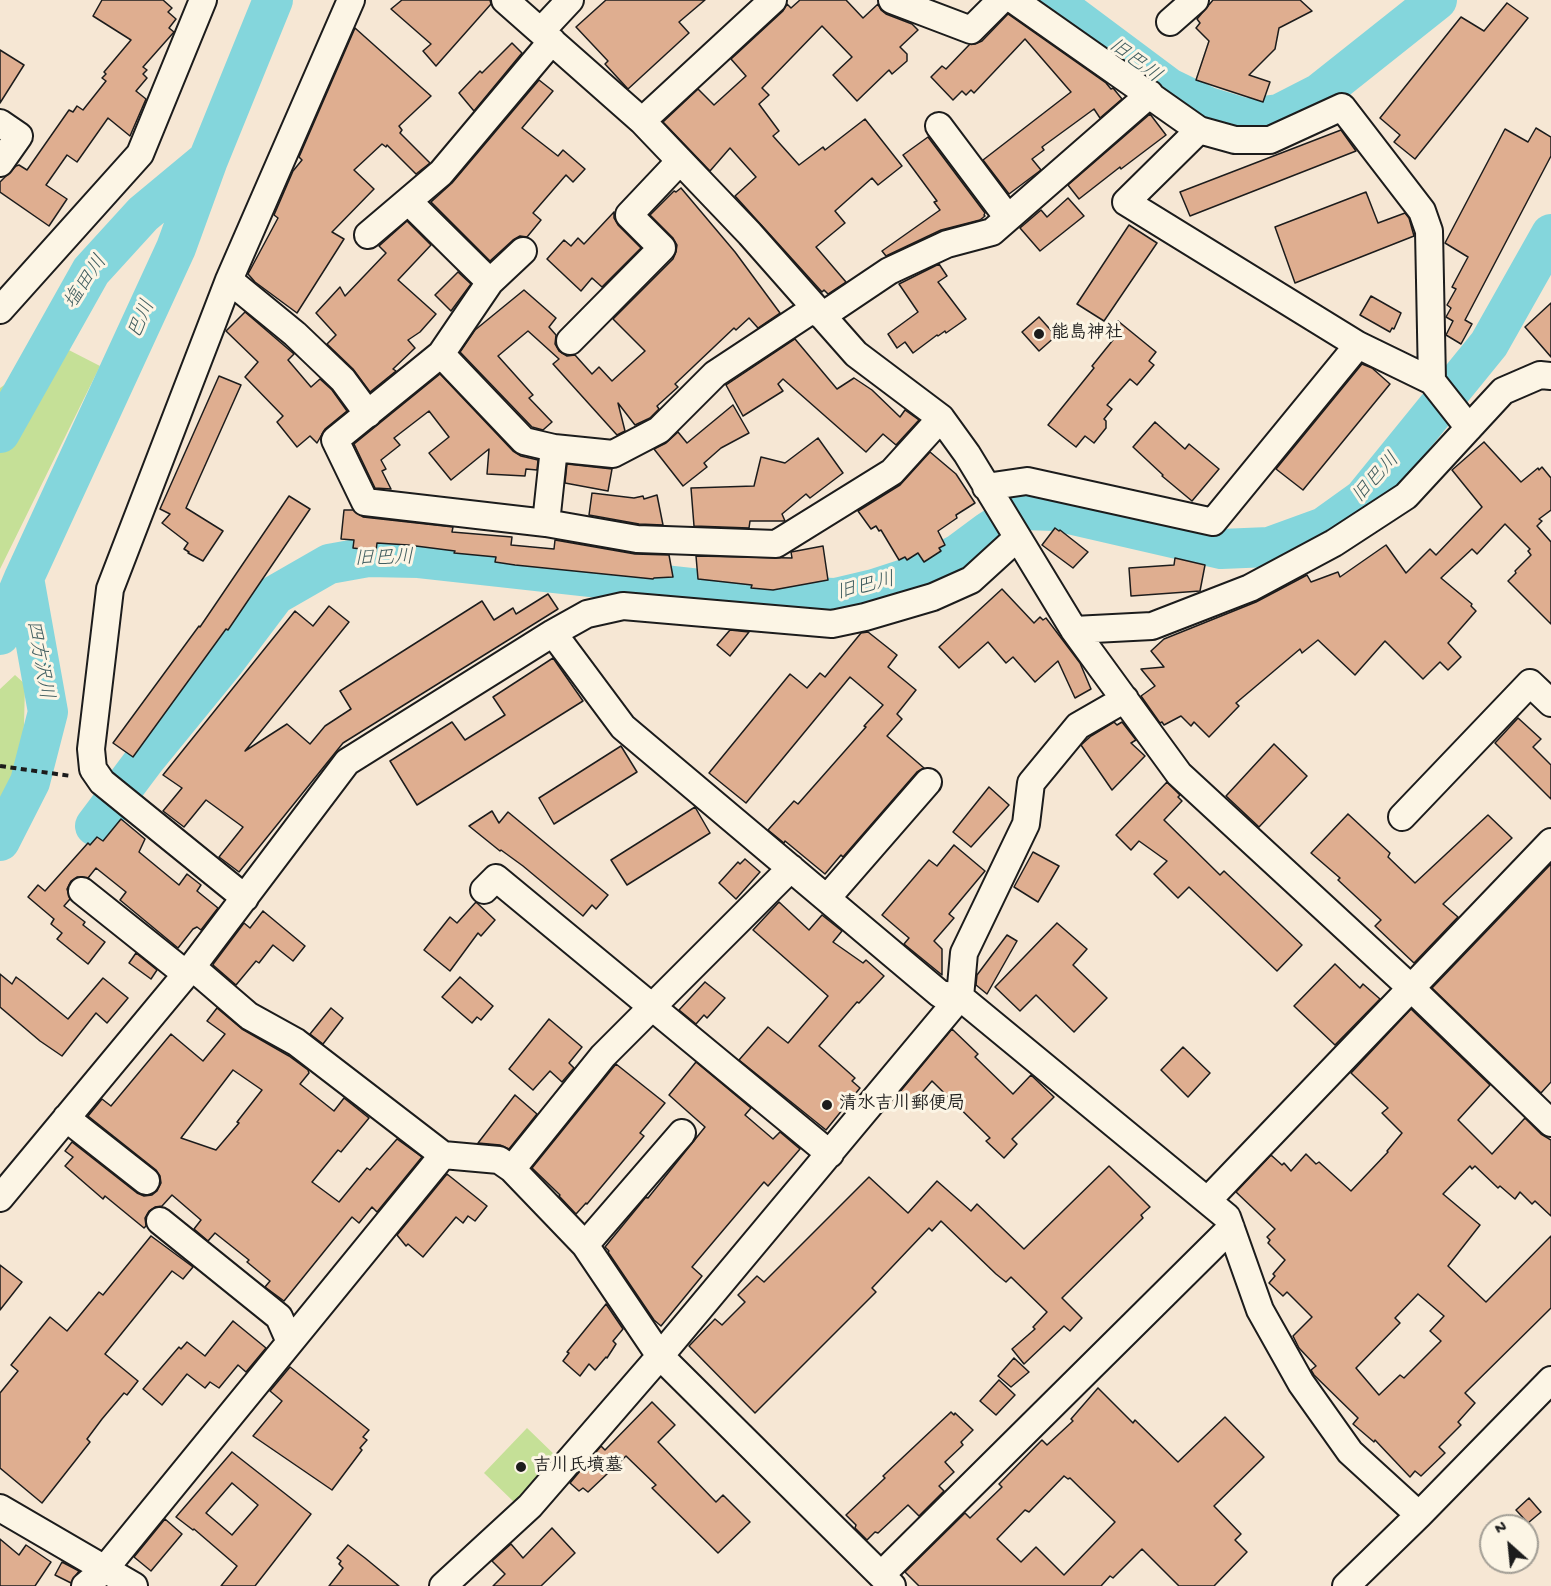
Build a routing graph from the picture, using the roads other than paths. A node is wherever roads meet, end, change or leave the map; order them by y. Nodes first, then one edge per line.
1 (203, 0) edge
2 (351, 0) edge
3 (505, 0) edge
4 (570, 0) edge
5 (773, 0) edge
6 (892, 0) edge
7 (1000, 0) edge
8 (1014, 0) edge
9 (1196, 0) edge
10 (1170, 22) dead end
11 (547, 36) junction
12 (1150, 94) junction
13 (642, 121) junction
14 (0, 123) edge
15 (939, 126) dead end
16 (1199, 130) junction
17 (680, 161) junction
18 (0, 163) edge
19 (408, 201) junction
20 (1008, 218) junction
21 (368, 235) dead end
22 (523, 251) dead end
23 (229, 280) junction
24 (490, 282) junction
25 (0, 310) edge
26 (818, 312) junction
27 (570, 341) dead end
28 (1358, 345) junction
29 (441, 354) junction
30 (1551, 376) edge
31 (1432, 381) junction
32 (368, 414) junction
33 (941, 418) junction
34 (1469, 428) junction
35 (555, 448) junction
36 (992, 496) junction
37 (546, 523) junction
38 (1014, 533) junction
39 (1074, 630) junction
40 (554, 633) junction
41 (1125, 699) junction
42 (1551, 703) edge
43 (928, 782) dead end
44 (1402, 817) dead end
45 (1551, 842) edge
46 (791, 868) junction
47 (484, 890) dead end
48 (82, 891) dead end
49 (245, 898) junction
50 (826, 898) junction
51 (189, 970) junction
52 (1411, 988) junction
53 (960, 997) junction
54 (654, 1007) junction
55 (66, 1118) junction
56 (1551, 1123) edge
57 (682, 1133) dead end
58 (830, 1154) junction
59 (443, 1155) junction
60 (512, 1168) junction
61 (146, 1181) dead end
62 (0, 1198) edge
63 (1208, 1200) junction
64 (160, 1221) dead end
65 (1231, 1228) junction
66 (585, 1245) junction
67 (290, 1342) junction
68 (660, 1356) junction
69 (1551, 1380) edge
70 (0, 1508) edge
71 (1419, 1515) junction
72 (95, 1578) edge
73 (887, 1581) edge
74 (134, 1586) edge
75 (443, 1586) edge
76 (1346, 1586) edge

1 - 25 street
2 - 23 street
3 - 11 street
4 - 11 street
5 - 13 street
6 - 7 street
8 - 12 street
9 - 10 street
11 - 13 street
11 - 19 street
12 - 16 street
12 - 20 street
13 - 17 street
14 - 18 street
15 - 20 street
16 - 28 street
16 - 31 street
17 - 26 street
17 - 27 street
19 - 21 street
19 - 24 street
20 - 26 street
22 - 24 street
23 - 32 street
23 - 49 street
24 - 29 street
26 - 33 street
26 - 35 street
28 - 31 street
28 - 36 street
29 - 32 street
29 - 35 street
30 - 34 street
31 - 34 street
32 - 37 street
33 - 36 street
33 - 37 street
34 - 39 street
35 - 37 street
36 - 38 street
38 - 39 street
38 - 40 street
39 - 41 street
40 - 46 street
40 - 49 street
41 - 52 street
41 - 53 street
42 - 44 street
43 - 50 street
45 - 52 street
46 - 50 street
46 - 54 street
47 - 54 street
48 - 51 street
49 - 51 street
50 - 53 street
51 - 55 street
51 - 59 street
52 - 56 street
52 - 63 street
53 - 58 street
53 - 63 street
54 - 58 street
54 - 60 street
55 - 61 street
55 - 62 street
57 - 66 street
58 - 68 street
59 - 60 street
59 - 67 street
60 - 66 street
63 - 65 street
64 - 67 street
65 - 71 street
65 - 73 street
66 - 68 street
67 - 72 street
68 - 73 street
68 - 75 street
69 - 71 street
70 - 72 street
71 - 76 street
72 - 74 street

